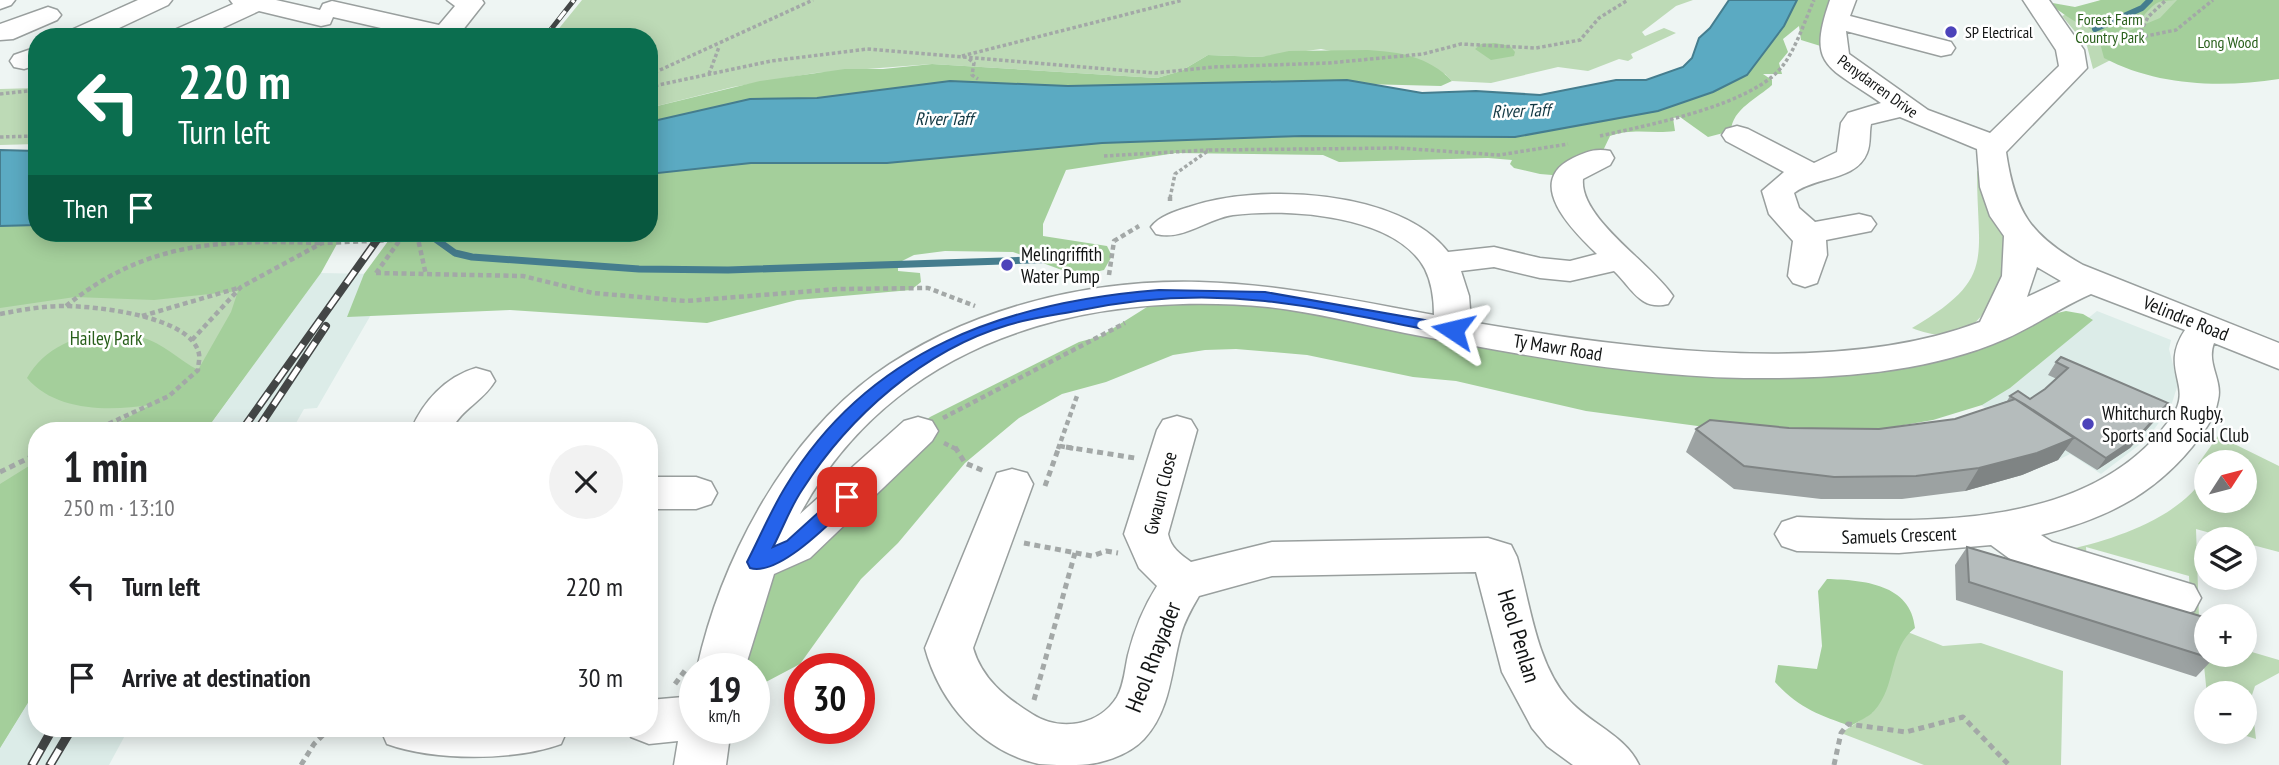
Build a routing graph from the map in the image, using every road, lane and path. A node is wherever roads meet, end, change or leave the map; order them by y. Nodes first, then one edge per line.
1 (159, 0) edge
2 (460, 0) edge
3 (813, 0) edge
4 (1184, 0) edge
5 (1628, 0) edge
6 (1814, 0) edge
7 (2036, 0) edge
8 (2166, 0) edge
9 (2213, 0) edge
10 (249, 1) edge
11 (335, 9) edge
12 (1840, 11) edge
13 (48, 15) dead end
14 (98, 28) edge
15 (198, 28) edge
16 (309, 28) edge
17 (417, 28) edge
18 (456, 28) edge
19 (0, 32) edge
20 (2137, 38) junction
21 (2121, 41) dead end
22 (726, 42) junction
23 (1941, 48) dead end
24 (954, 57) junction
25 (968, 58) junction
26 (658, 71) edge
27 (709, 74) junction
28 (978, 79) dead end
29 (658, 84) edge
30 (28, 91) edge
31 (0, 94) edge
32 (1905, 107) junction
33 (1737, 135) dead end
34 (28, 136) edge
35 (0, 137) edge
36 (1994, 145) junction
37 (1589, 147) junction
38 (1209, 150) junction
39 (1104, 156) dead end
40 (1808, 172) junction
41 (1162, 219) junction
42 (1859, 224) dead end
43 (1808, 233) junction
44 (2021, 236) junction
45 (346, 242) edge
46 (398, 242) edge
47 (419, 242) edge
48 (322, 243) junction
49 (1622, 259) junction
50 (1441, 263) junction
51 (426, 275) junction
52 (1805, 276) dead end
53 (1108, 281) dead end
54 (2093, 281) junction
55 (241, 287) junction
56 (1656, 296) dead end
57 (65, 306) junction
58 (978, 307) dead end
59 (0, 314) edge
60 (142, 316) junction
61 (2206, 325) junction
62 (1453, 330) junction
63 (1995, 330) junction
64 (1101, 336) dead end
65 (192, 340) junction
66 (2279, 357) edge
67 (476, 382) dead end
68 (1077, 396) dead end
69 (112, 422) edge
70 (435, 422) edge
71 (918, 431) junction
72 (1060, 446) junction
73 (1172, 447) joint
74 (28, 458) edge
75 (0, 472) edge
76 (1027, 491) junction
77 (696, 493) dead end
78 (658, 494) edge
79 (2001, 530) junction
80 (1797, 534) dead end
81 (1016, 538) junction
82 (1075, 553) junction
83 (1495, 557) joint
84 (757, 562) junction
85 (1171, 571) junction
86 (2178, 598) dead end
87 (726, 653) edge
88 (679, 719) edge
89 (658, 721) edge
90 (1024, 736) junction
91 (320, 737) edge
92 (703, 744) edge
93 (301, 765) edge
94 (700, 765) edge
95 (1613, 765) edge
96 (1834, 765) edge
97 (2009, 765) edge

1 - 14 street
2 - 18 street
3 - 22 path
4 - 24 path
5 - 25 path
6 - 37 path
7 - 36 street
8 - 20 path
9 - 20 path
10 - 11 street
10 - 15 street
11 - 16 street
11 - 17 street
12 - 23 street, Penydarren Drive
12 - 32 street, Penydarren Drive
13 - 19 street
20 - 21 path
22 - 26 path
22 - 27 path
24 - 25 path
24 - 27 path
25 - 28 path
27 - 29 path
30 - 31 path
32 - 36 street, Penydarren Drive
32 - 40 street
33 - 40 street
34 - 35 path
36 - 44 street, Velindre Road
37 - 38 path
37 - 49 street
38 - 39 path
38 - 41 path
40 - 43 street
41 - 50 street
41 - 53 path
42 - 43 street
43 - 52 street
44 - 54 street, Velindre Road
44 - 63 street
45 - 48 path
46 - 51 path, bridge
47 - 51 path
48 - 55 path
48 - 57 path
49 - 50 street
49 - 56 street
50 - 62 street
51 - 58 path
54 - 61 street, Velindre Road
54 - 63 street, Ty Mawr Road
55 - 60 path
55 - 65 path
57 - 59 path
57 - 60 path
60 - 65 path
61 - 66 street, Velindre Road
61 - 79 street, Samuels Crescent
62 - 63 street, Ty Mawr Road
62 - 84 street, Ty Mawr Road
64 - 71 path
65 - 69 path
67 - 70 street
68 - 72 path
71 - 76 path
71 - 84 street
72 - 73 path
72 - 76 path
73 - 85 street, Gwaun Close
74 - 75 path
76 - 81 street, Heol Rhayader
77 - 78 street
79 - 80 street, Samuels Crescent
79 - 86 street
81 - 82 path
81 - 90 street, Heol Rhayader
82 - 85 path
82 - 90 path
83 - 85 street, Heol Rhayader
83 - 95 street, Heol Penlan
84 - 87 street, Ty Mawr Road
85 - 90 street, Heol Rhayader
88 - 89 street
91 - 93 path
92 - 94 street
96 - 97 path

